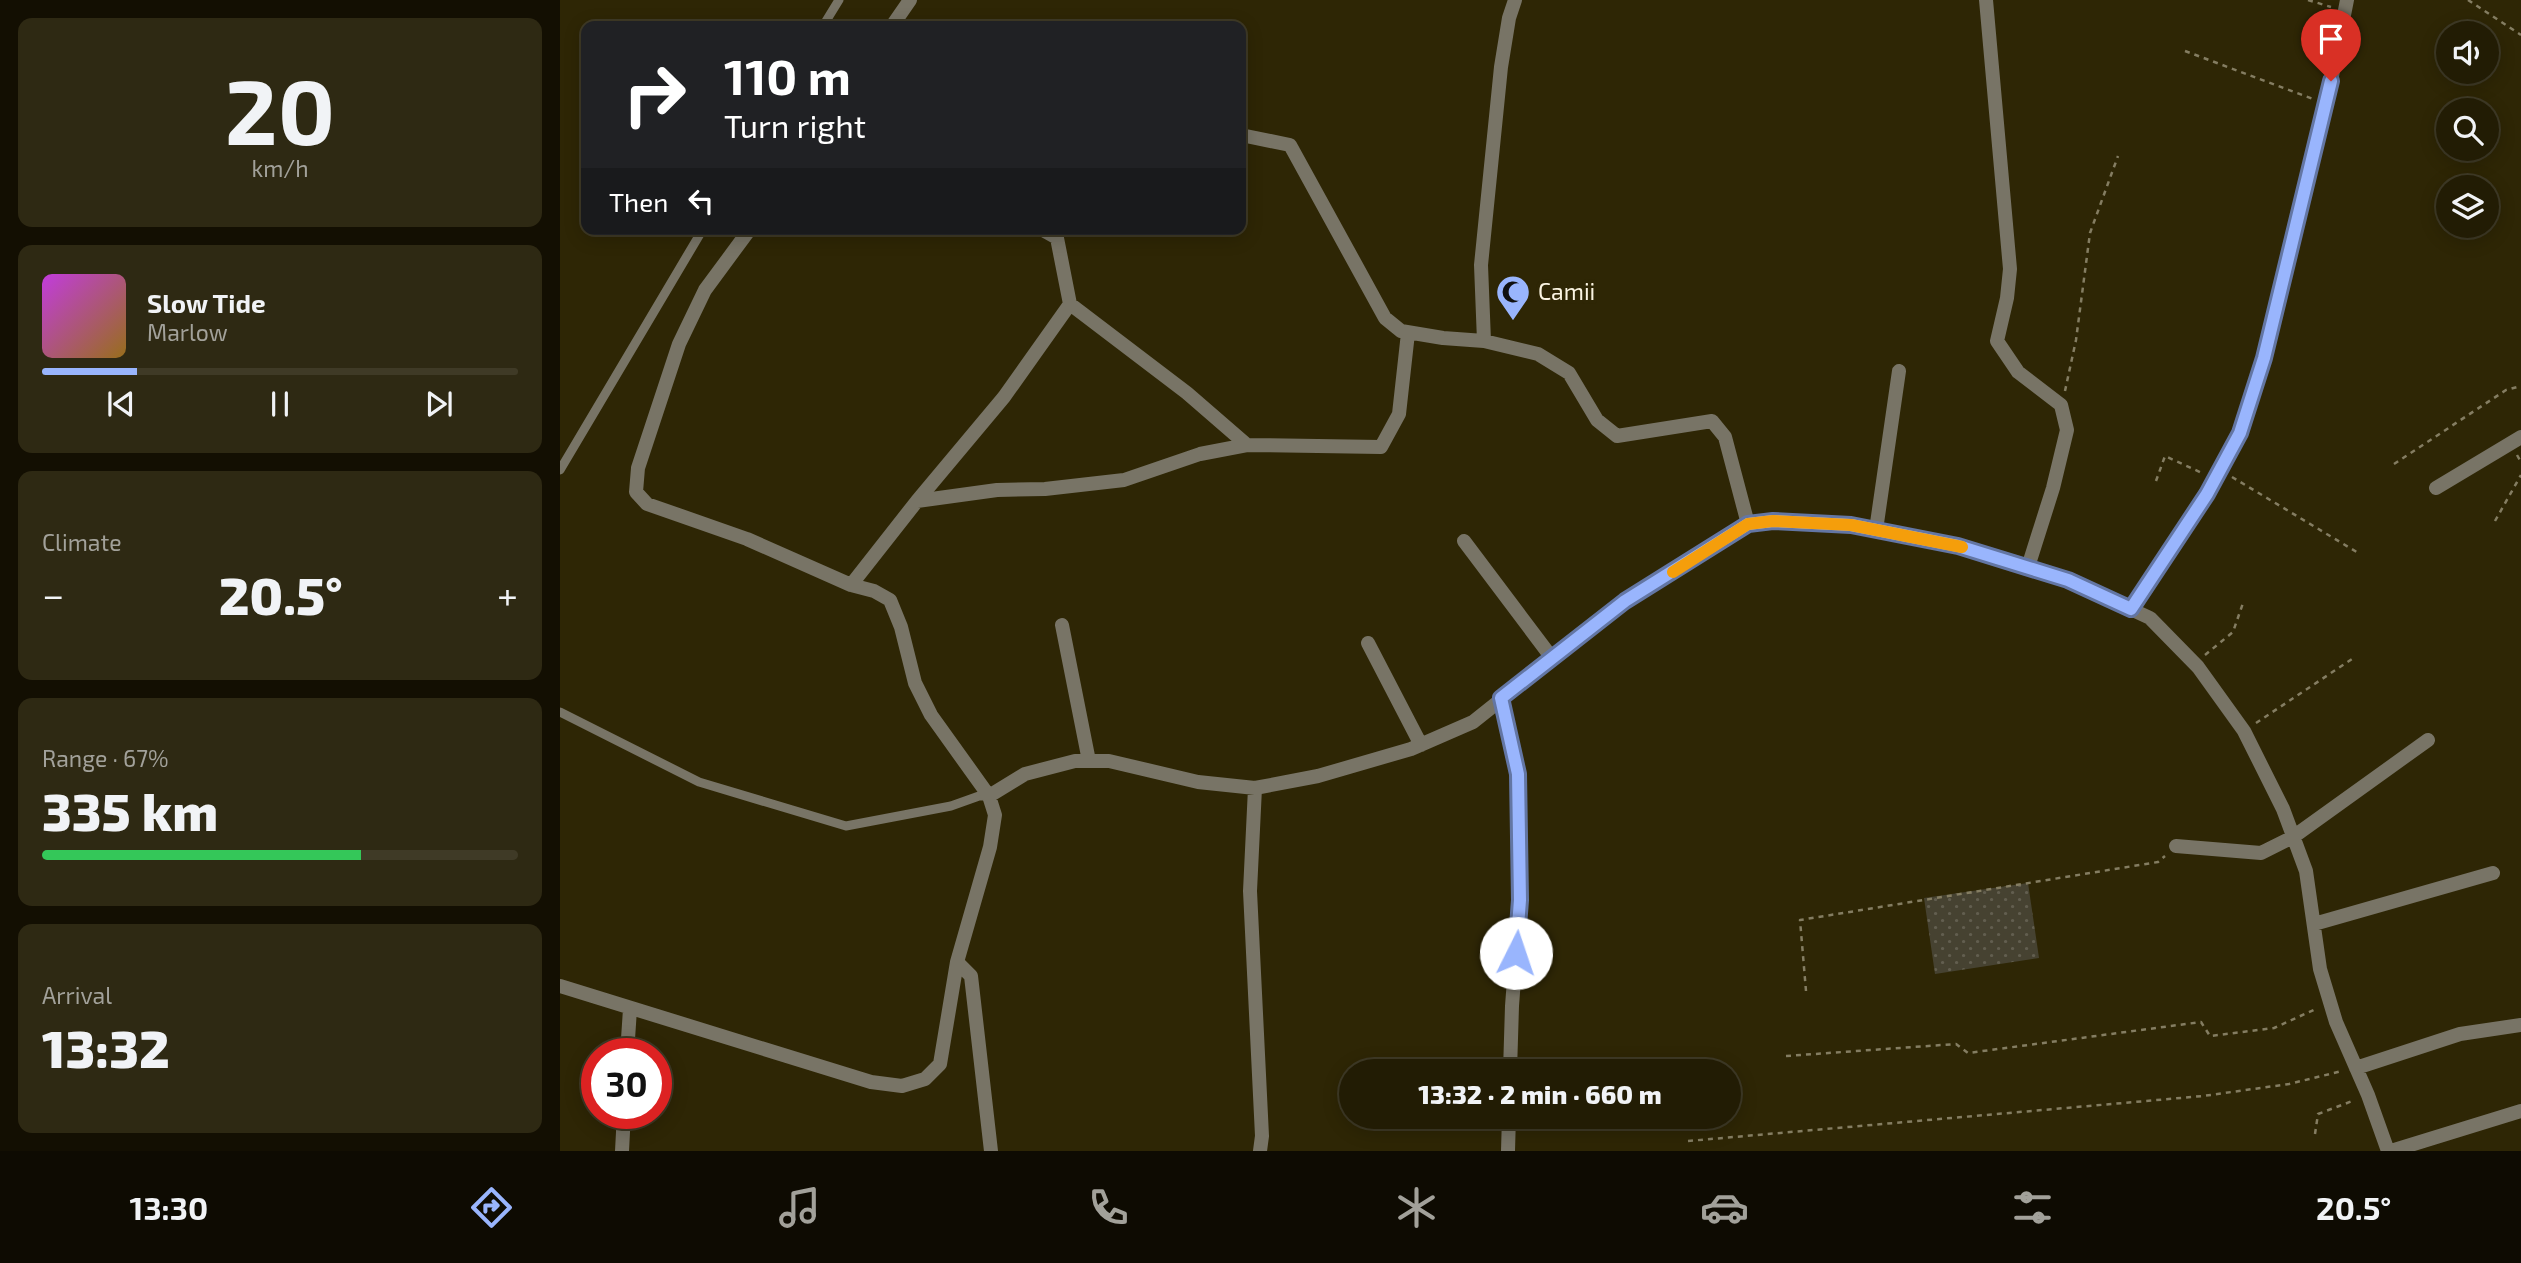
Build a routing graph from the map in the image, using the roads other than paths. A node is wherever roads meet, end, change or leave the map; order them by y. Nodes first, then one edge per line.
1 (839, 0) edge
2 (910, 0) edge
3 (1515, 0) edge
4 (1986, 0) edge
5 (2346, 6) edge
6 (826, 21) edge
7 (895, 21) edge
8 (1246, 136) edge
9 (699, 235) edge
10 (746, 235) edge
11 (1052, 235) edge
12 (1070, 304) junction
13 (1408, 332) junction
14 (1484, 341) junction
15 (1899, 371) dead end
16 (2521, 437) edge
17 (1247, 445) junction
18 (560, 470) edge
19 (2436, 488) dead end
20 (917, 501) junction
21 (1748, 524) junction
22 (1877, 530) junction
23 (1464, 541) dead end
24 (2028, 568) junction
25 (851, 585) junction
26 (2131, 609) junction
27 (1062, 625) dead end
28 (1368, 643) dead end
29 (1552, 658) junction
30 (1501, 698) junction
31 (560, 712) edge
32 (2428, 740) dead end
33 (1421, 745) junction
34 (1088, 761) junction
35 (1255, 788) junction
36 (989, 796) junction
37 (2293, 837) junction
38 (2176, 846) road end
39 (2493, 873) dead end
40 (2314, 923) junction
41 (957, 962) junction
42 (560, 986) edge
43 (630, 1009) junction
44 (2521, 1025) edge
45 (628, 1038) edge
46 (1511, 1059) edge
47 (2356, 1068) junction
48 (2521, 1111) edge
49 (623, 1129) edge
50 (1509, 1129) edge
51 (622, 1151) edge
52 (992, 1151) edge
53 (1260, 1151) edge
54 (1508, 1151) edge
55 (2389, 1151) edge

1 - 6 lane
2 - 7 street
3 - 14 street
4 - 24 street
5 - 26 street
8 - 13 street
9 - 18 lane
10 - 25 street
11 - 12 street
12 - 17 street
12 - 20 street
13 - 14 street
13 - 17 street
14 - 21 street
15 - 22 street
16 - 19 street
17 - 20 street
20 - 25 street
21 - 22 street
21 - 29 street
22 - 24 street
23 - 29 street
24 - 26 street
25 - 36 street
26 - 37 street
27 - 34 street
28 - 33 street
29 - 30 street
30 - 33 street
30 - 46 street
31 - 36 lane
32 - 37 street
33 - 35 street
34 - 35 street
34 - 36 street
35 - 53 street
36 - 41 street
37 - 38 street
37 - 40 street
39 - 40 street
40 - 47 street
41 - 43 street
41 - 52 street
42 - 43 street
43 - 45 street
44 - 47 street
47 - 55 street
48 - 55 street
49 - 51 street
50 - 54 street

